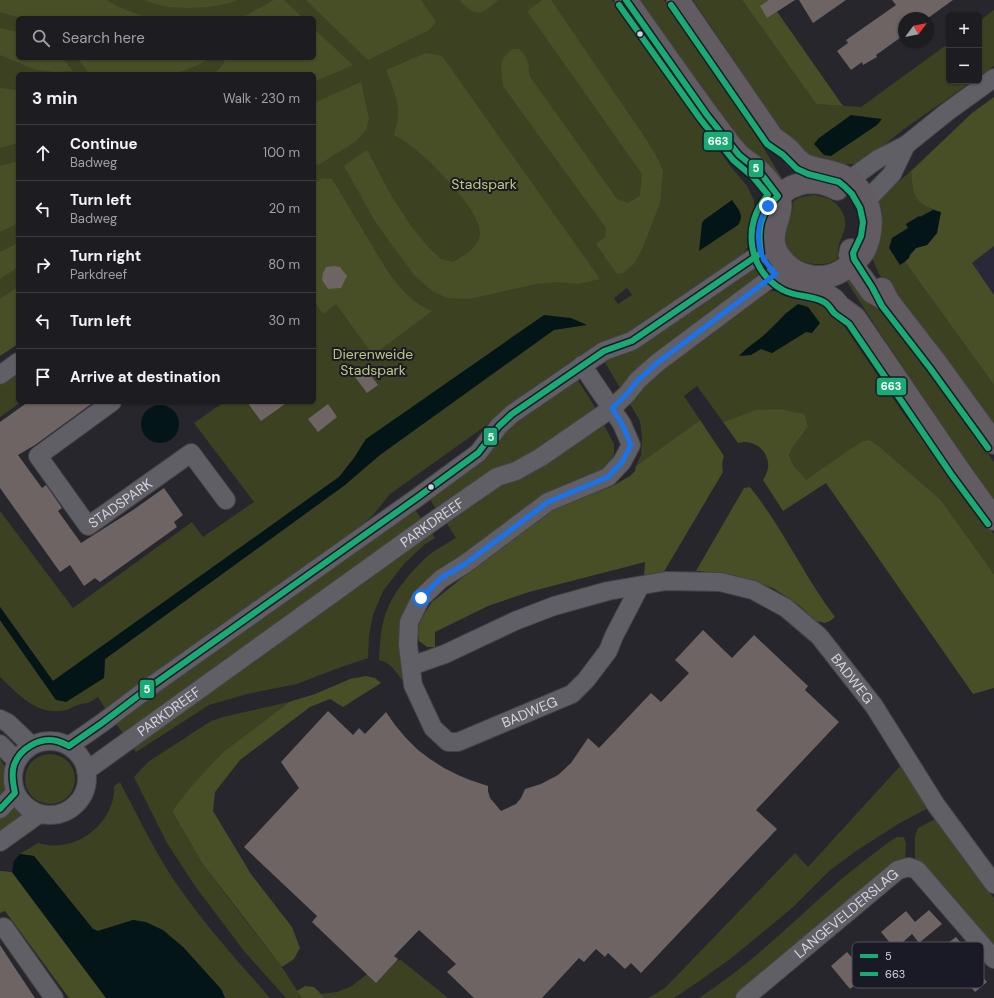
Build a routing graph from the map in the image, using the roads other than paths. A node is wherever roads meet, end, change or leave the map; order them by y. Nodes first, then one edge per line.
1 (626, 0) edge
2 (678, 0) edge
3 (994, 78) edge
4 (906, 145) junction
5 (803, 175) junction
6 (843, 184) junction
7 (773, 201) junction
8 (866, 201) junction
9 (761, 253) junction
10 (857, 260) junction
11 (783, 271) junction
12 (832, 275) junction
13 (855, 318) junction
14 (16, 363) edge
15 (582, 365) junction
16 (0, 375) edge
17 (109, 404) edge
18 (612, 408) junction
19 (994, 443) edge
20 (226, 500) dead end
21 (994, 519) edge
22 (640, 586) junction
23 (411, 666) junction
24 (0, 719) edge
25 (0, 744) edge
26 (31, 745) junction
27 (69, 746) junction
28 (17, 761) junction
29 (86, 771) junction
30 (15, 793) junction
31 (0, 809) edge
32 (39, 814) junction
33 (0, 842) edge
34 (994, 884) edge
35 (4, 927) dead end
36 (979, 942) edge
37 (984, 947) edge
38 (994, 959) edge
39 (54, 998) edge
40 (745, 998) edge

1 - 7 main road
2 - 5 main road
3 - 4 street
4 - 6 street
4 - 8 street
5 - 6 main road
5 - 7 main road
6 - 8 main road
6 - 10 main road
7 - 9 main road
7 - 11 main road
8 - 10 main road
9 - 11 main road
9 - 15 street, PARKDREEF
10 - 12 main road
10 - 19 main road
11 - 12 main road
11 - 13 main road
11 - 18 street, PARKDREEF
12 - 13 main road
13 - 21 main road
14 - 16 street
15 - 18 street, BADWEG
15 - 27 street, PARKDREEF
17 - 20 street, STADSPARK
18 - 23 street, BADWEG
18 - 29 street, PARKDREEF
22 - 23 street, BADWEG
22 - 23 street, BADWEG
22 - 34 street, BADWEG
24 - 26 street
25 - 28 street
26 - 27 street
26 - 28 street
27 - 29 street
28 - 30 street
29 - 32 street
30 - 31 street
30 - 32 street
32 - 33 street
35 - 39 street
36 - 40 street, LANGEVELDERSLAG
37 - 38 street, LANGEVELDERSLAG

